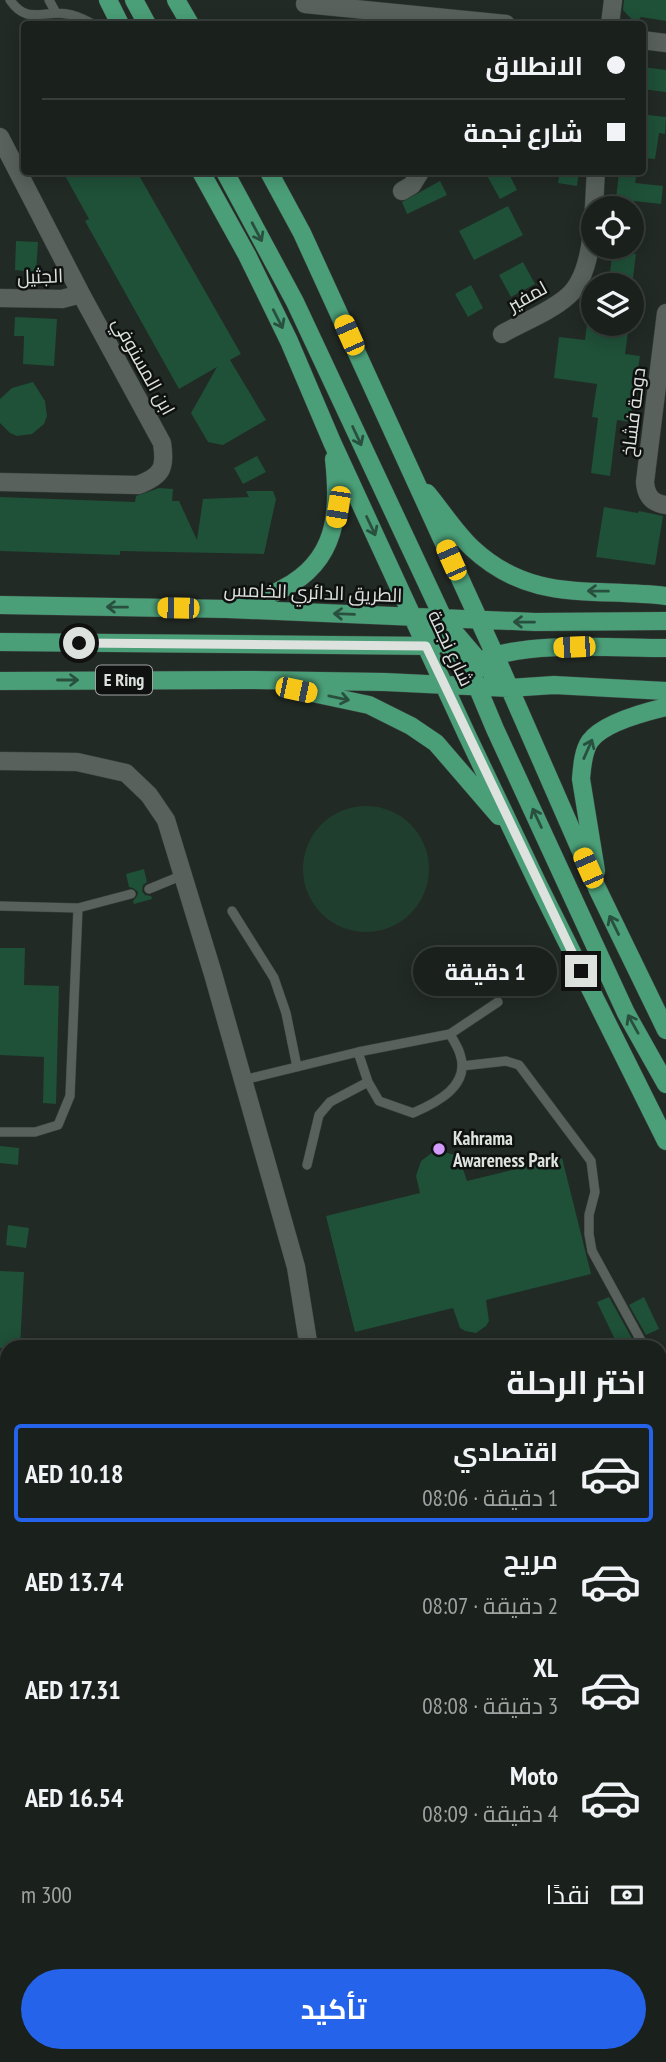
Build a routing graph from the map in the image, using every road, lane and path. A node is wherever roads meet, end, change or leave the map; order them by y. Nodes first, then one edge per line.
1 (10, 0) edge
2 (49, 0) edge
3 (108, 0) edge
4 (134, 0) edge
5 (176, 0) edge
6 (613, 0) edge
7 (304, 4) dead end
8 (56, 13) junction
9 (86, 21) edge
10 (118, 21) edge
11 (145, 21) edge
12 (188, 21) edge
13 (438, 21) edge
14 (610, 21) edge
15 (646, 41) edge
16 (666, 44) edge
17 (0, 137) edge
18 (203, 175) edge
19 (227, 175) edge
20 (271, 175) edge
21 (418, 175) edge
22 (596, 175) edge
23 (402, 191) dead end
24 (81, 294) junction
25 (0, 298) edge
26 (666, 313) edge
27 (502, 334) dead end
28 (332, 442) junction
29 (415, 478) junction
30 (0, 482) edge
31 (666, 505) edge
32 (666, 596) edge
33 (0, 606) edge
34 (228, 609) junction
35 (413, 617) junction
36 (444, 620) junction
37 (479, 621) junction
38 (666, 621) edge
39 (0, 642) edge
40 (453, 642) junction
41 (426, 646) junction
42 (666, 649) edge
43 (481, 661) junction
44 (248, 680) junction
45 (0, 681) edge
46 (446, 686) junction
47 (478, 686) junction
48 (509, 688) junction
49 (666, 691) edge
50 (666, 707) edge
51 (0, 761) edge
52 (515, 835) junction
53 (183, 875) junction
54 (597, 888) junction
55 (149, 889) dead end
56 (131, 894) dead end
57 (0, 906) edge
58 (78, 908) junction
59 (232, 911) dead end
60 (498, 1002) dead end
61 (666, 1030) edge
62 (450, 1034) junction
63 (358, 1052) junction
64 (462, 1066) junction
65 (296, 1067) junction
66 (243, 1080) junction
67 (368, 1082) junction
68 (666, 1084) edge
69 (0, 1132) edge
70 (666, 1141) edge
71 (307, 1165) dead end
72 (308, 1340) edge
73 (641, 1340) edge

1 - 8 lane
2 - 8 lane
3 - 10 main road
4 - 11 main road
5 - 12 main road
6 - 14 street
7 - 13 street
8 - 9 lane
15 - 16 street
17 - 24 street, ابن المستوفي
18 -> 28 main road, شارع نجمة
19 -> 36 main road
20 - 29 main road, شارع نجمة
21 - 23 street
22 - 27 street, لمفير
24 - 25 street, الجثيل
24 - 30 street, ابن المستوفي
26 - 31 street, دوحة فشاخ
28 - 34 main road
28 -> 35 main road, شارع نجمة
32 -> 29 main road
29 - 37 main road, شارع نجمة
34 -> 33 main road, الطريق الدائري الخامس
35 -> 34 main road, الطريق الدائري الخامس
35 - 36 main road, الطريق الدائري الخامس
35 - 40 main road
35 - 41 main road, شارع نجمة
36 - 37 main road, الطريق الدائري الخامس
36 - 40 main road
38 -> 37 main road, الطريق الدائري الخامس
37 - 40 main road
37 - 43 main road, شارع نجمة
39 - 41 main road
40 - 41 main road
40 - 43 main road
41 - 46 main road, شارع نجمة
42 - 43 main road
43 - 46 main road
43 - 47 main road, شارع نجمة
43 - 48 main road
45 -> 44 main road, E Ring
44 - 46 main road, E Ring
44 -> 52 main road
46 - 47 main road, E Ring
46 - 52 main road, شارع نجمة
47 - 48 main road, E Ring
68 -> 47 main road, شارع نجمة
48 - 49 main road, E Ring
48 - 54 main road
54 -> 50 main road
51 - 53 street
52 - 70 main road, شارع نجمة
53 - 55 lane
53 - 66 street
61 -> 54 main road
56 - 58 lane
57 - 58 lane
58 - 69 lane
59 - 65 lane
60 - 62 lane
62 - 63 lane
62 - 64 lane
63 - 65 lane
63 - 67 lane
64 - 67 lane
64 - 73 lane
65 - 66 lane
66 - 72 street
67 - 71 lane

